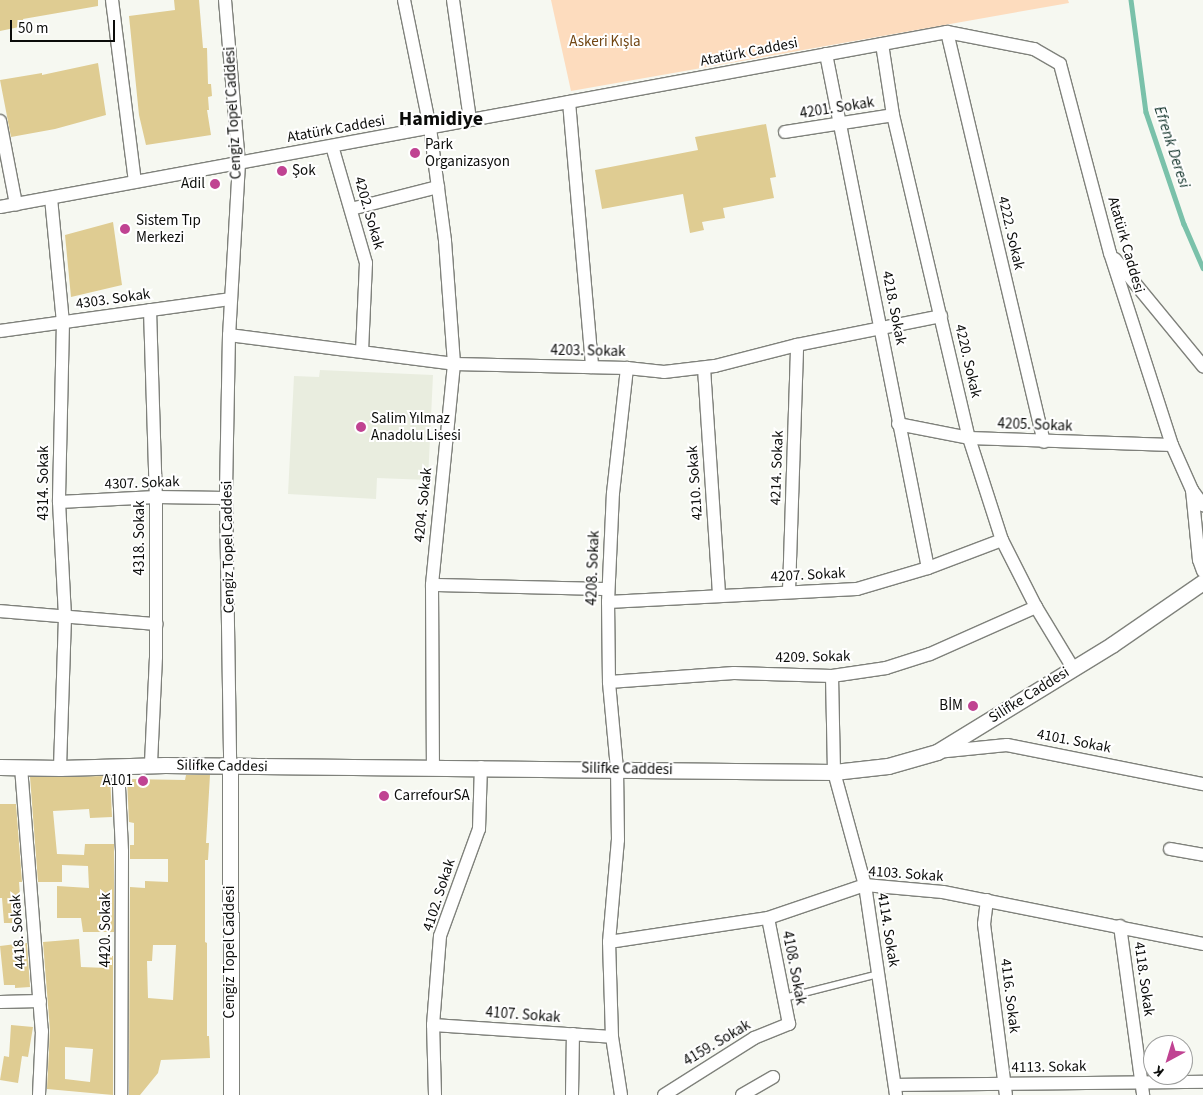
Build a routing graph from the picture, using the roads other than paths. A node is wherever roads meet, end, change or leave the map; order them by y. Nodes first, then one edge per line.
1 (112, 0) edge
2 (225, 0) edge
3 (404, 0) edge
4 (453, 0) edge
5 (947, 32) junction
6 (882, 44) junction
7 (826, 54) junction
8 (569, 102) junction
9 (893, 115) junction
10 (470, 120) junction
11 (0, 121) edge
12 (840, 124) junction
13 (430, 128) junction
14 (785, 132) dead end
15 (332, 146) junction
16 (239, 163) junction
17 (134, 182) junction
18 (438, 187) junction
19 (51, 198) junction
20 (16, 204) junction
21 (0, 207) edge
22 (350, 208) junction
23 (1110, 253) junction
24 (231, 299) junction
25 (150, 310) junction
26 (941, 316) junction
27 (62, 322) junction
28 (882, 328) junction
29 (0, 331) edge
30 (230, 335) junction
31 (797, 345) junction
32 (362, 351) junction
33 (454, 364) junction
34 (1203, 366) edge
35 (592, 367) junction
36 (627, 368) junction
37 (704, 368) junction
38 (898, 424) junction
39 (969, 438) junction
40 (1044, 442) junction
41 (1172, 445) junction
42 (1192, 490) junction
43 (156, 497) junction
44 (1203, 497) edge
45 (226, 498) junction
46 (59, 502) junction
47 (1203, 505) edge
48 (1002, 540) junction
49 (928, 568) junction
50 (1203, 570) edge
51 (1203, 582) edge
52 (432, 585) junction
53 (789, 591) junction
54 (608, 595) junction
55 (719, 596) junction
56 (1036, 607) junction
57 (0, 611) edge
58 (65, 617) junction
59 (156, 624) junction
60 (1073, 668) junction
61 (832, 676) junction
62 (609, 682) junction
63 (937, 752) junction
64 (151, 765) junction
65 (118, 766) junction
66 (0, 767) edge
67 (21, 767) junction
68 (230, 767) junction
69 (481, 767) junction
70 (60, 768) junction
71 (433, 768) junction
72 (617, 769) junction
73 (834, 772) junction
74 (1203, 784) edge
75 (1170, 849) dead end
76 (1203, 855) edge
77 (865, 885) junction
78 (987, 900) junction
79 (768, 918) junction
80 (1120, 926) junction
81 (609, 942) junction
82 (1203, 944) edge
83 (878, 974) junction
84 (784, 998) junction
85 (40, 1000) junction
86 (0, 1002) edge
87 (789, 1024) joint
88 (432, 1025) junction
89 (573, 1034) junction
90 (612, 1037) junction
91 (773, 1077) dead end
92 (1203, 1082) edge
93 (1142, 1089) edge
94 (895, 1090) edge
95 (1005, 1090) edge
96 (39, 1095) edge
97 (121, 1095) edge
98 (231, 1095) edge
99 (435, 1095) edge
100 (572, 1095) edge
101 (621, 1095) edge
102 (664, 1095) edge
103 (742, 1095) edge

1 - 17 street
2 - 16 street, Cengiz Topel Caddesi
3 - 13 street, 4204. Sokak
4 - 10 street
5 - 6 street, Atatürk Caddesi
5 - 23 street, Atatürk Caddesi
5 - 40 street, 4222. Sokak
6 - 7 street, Atatürk Caddesi
6 - 9 street, 4220. Sokak
7 - 8 street, Atatürk Caddesi
7 - 12 street, 4218. Sokak
8 - 10 street, Atatürk Caddesi
8 - 35 street
9 - 12 street, 4201. Sokak
9 - 26 street, 4220. Sokak
10 - 13 street, Atatürk Caddesi
11 - 20 street
12 - 14 street, 4201. Sokak
12 - 28 street, 4218. Sokak
13 - 15 street, Atatürk Caddesi
13 - 18 street, 4204. Sokak
15 - 16 street, Atatürk Caddesi
15 - 22 street, 4202. Sokak
16 - 17 street, Atatürk Caddesi
16 - 24 street, Cengiz Topel Caddesi
17 - 19 street, Atatürk Caddesi
18 - 22 street
18 - 33 street, 4204. Sokak
19 - 20 street, Atatürk Caddesi
19 - 27 street, 4314. Sokak
20 - 21 street, Atatürk Caddesi
22 - 32 street, 4202. Sokak
23 - 34 street
23 - 41 street, Atatürk Caddesi
24 - 25 street, 4303. Sokak
24 - 30 street, Cengiz Topel Caddesi
25 - 27 street, 4303. Sokak
25 - 43 street, 4318. Sokak
26 - 28 street, 4203. Sokak
26 - 39 street, 4220. Sokak
27 - 29 street, 4303. Sokak
27 - 46 street, 4314. Sokak
28 - 31 street, 4203. Sokak
28 - 38 street, 4218. Sokak
30 - 32 street, 4203. Sokak
30 - 45 street, Cengiz Topel Caddesi
31 - 37 street, 4203. Sokak
31 - 53 street, 4214. Sokak
32 - 33 street, 4203. Sokak
33 - 35 street, 4203. Sokak
33 - 52 street, 4204. Sokak
35 - 36 street, 4203. Sokak
36 - 37 street, 4203. Sokak
36 - 54 street, 4208. Sokak
37 - 55 street, 4210. Sokak
38 - 39 street, 4205. Sokak
38 - 49 street, 4218. Sokak
39 - 40 street, 4205. Sokak
39 - 48 street, 4220. Sokak
40 - 41 street, 4205. Sokak
41 - 42 street, Atatürk Caddesi
42 - 44 street
42 - 47 street, Atatürk Caddesi
42 - 50 street, Atatürk Caddesi
43 - 45 street, 4307. Sokak
43 - 46 street, 4307. Sokak
43 - 59 street, 4318. Sokak
45 - 68 street, Cengiz Topel Caddesi
46 - 58 street, 4314. Sokak
48 - 49 street, 4207. Sokak
48 - 56 street, 4220. Sokak
49 - 53 street, 4207. Sokak
51 - 60 street, Silifke Caddesi
52 - 54 street, 4207. Sokak
52 - 71 street, 4204. Sokak
53 - 55 street, 4207. Sokak
54 - 55 street, 4207. Sokak
54 - 62 street, 4208. Sokak
56 - 60 street, 4220. Sokak
56 - 61 street, 4209. Sokak
57 - 58 street
58 - 59 street
58 - 70 street, 4314. Sokak
59 - 64 street, 4318. Sokak
60 - 63 street, Silifke Caddesi
61 - 62 street, 4209. Sokak
61 - 73 street, 4114. Sokak
62 - 72 street, 4208. Sokak
63 - 73 street, Silifke Caddesi
63 - 74 street, 4101. Sokak
64 - 65 street, Silifke Caddesi
64 - 68 street, Silifke Caddesi
65 - 70 street, Silifke Caddesi
65 - 97 street, 4420. Sokak
66 - 67 street, Silifke Caddesi
67 - 70 street, Silifke Caddesi
67 - 85 street, 4418. Sokak
68 - 71 street, Silifke Caddesi
68 - 98 street, Cengiz Topel Caddesi
69 - 71 street, Silifke Caddesi
69 - 72 street, Silifke Caddesi
69 - 88 street, 4102. Sokak
72 - 73 street, Silifke Caddesi
72 - 81 street, 4208. Sokak
73 - 77 street, 4114. Sokak
75 - 76 street
77 - 78 street, 4103. Sokak
77 - 79 street, 4103. Sokak
77 - 83 street, 4114. Sokak
78 - 80 street, 4103. Sokak
78 - 95 street, 4116. Sokak
79 - 81 street, 4103. Sokak
79 - 84 street, 4108. Sokak
80 - 82 street, 4103. Sokak
80 - 93 street, 4118. Sokak
81 - 90 street, 4208. Sokak
83 - 84 lane
83 - 94 street, 4114. Sokak
84 - 87 street, 4108. Sokak
85 - 86 street
85 - 96 street, 4418. Sokak
87 - 102 street, 4159. Sokak
88 - 89 street, 4107. Sokak
88 - 99 street, 4102. Sokak
89 - 90 street, 4107. Sokak
89 - 100 street
90 - 101 street, 4208. Sokak
91 - 103 street
92 - 93 street, 4113. Sokak
93 - 95 street, 4113. Sokak
94 - 95 street, 4113. Sokak

